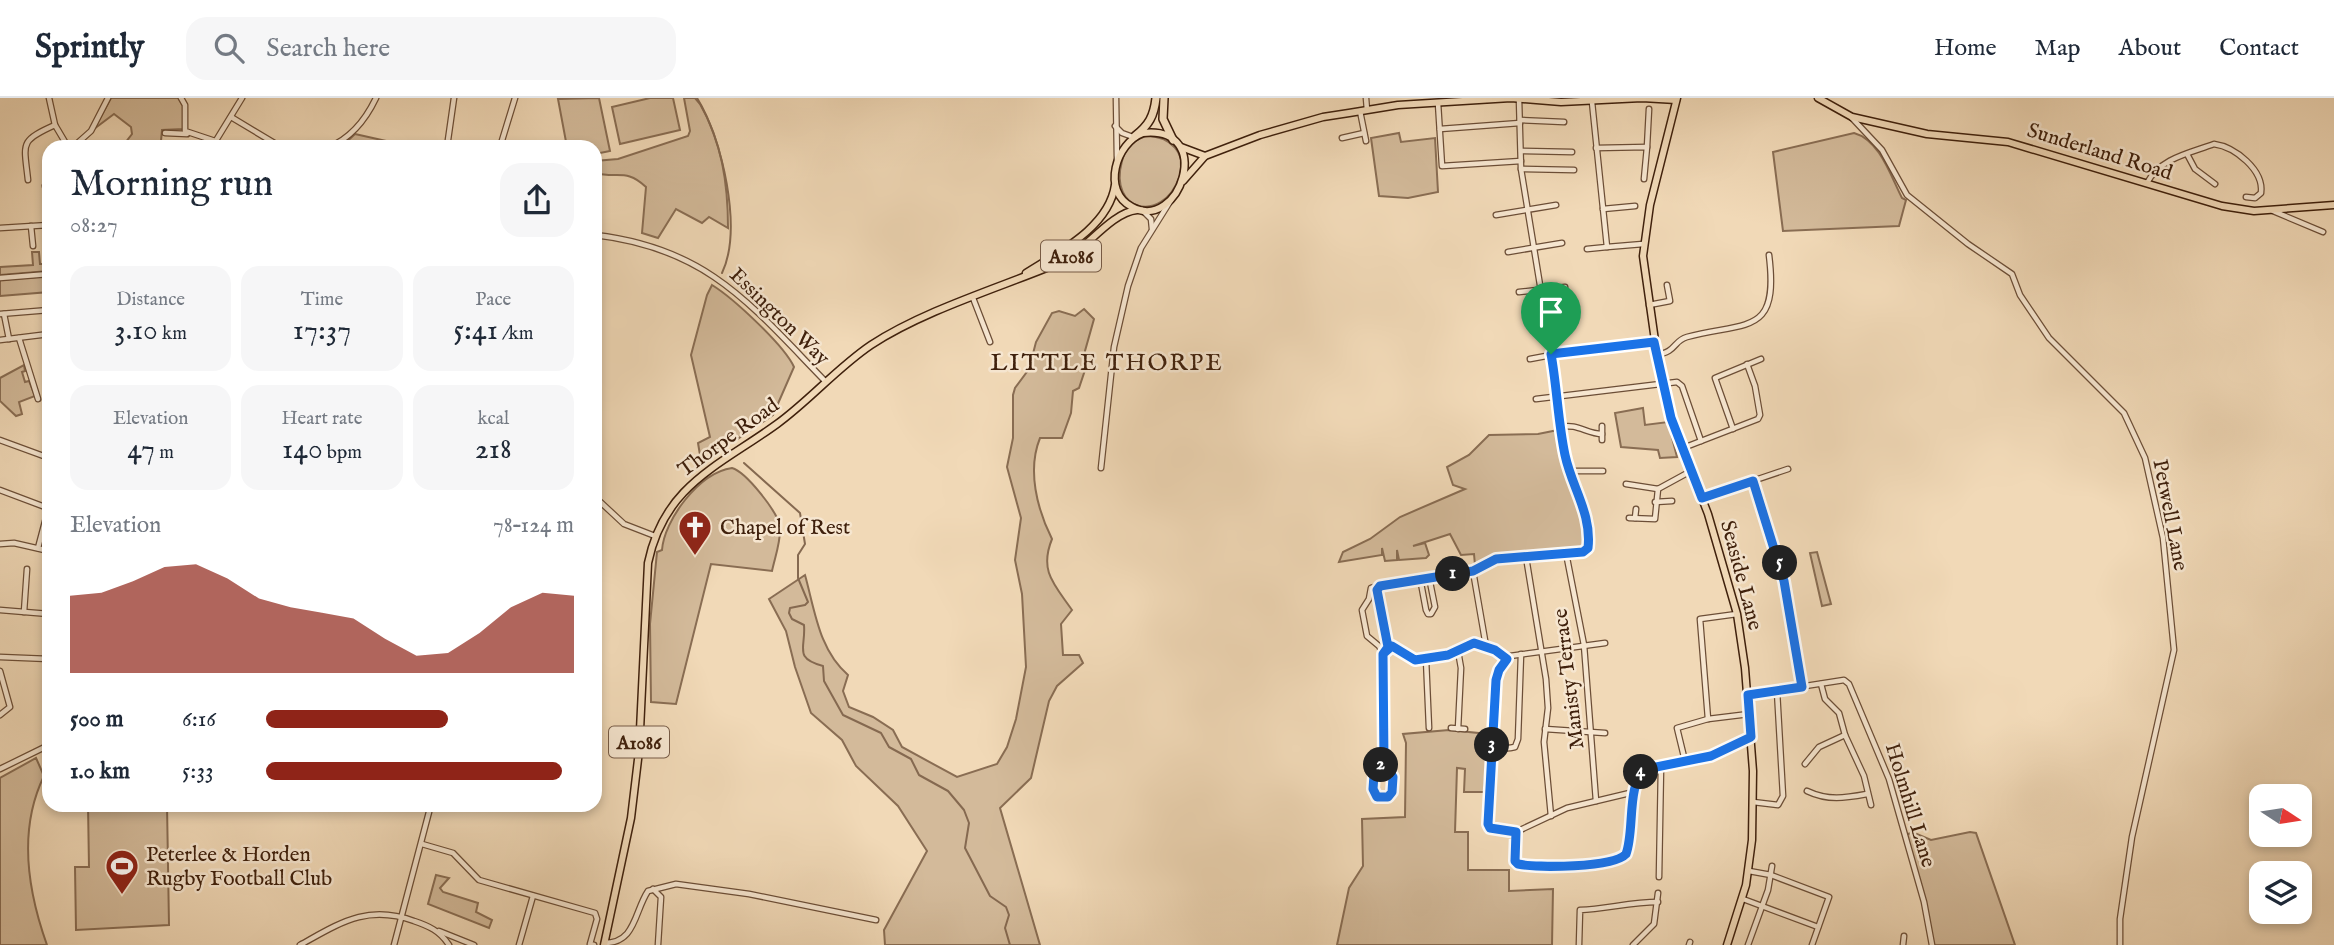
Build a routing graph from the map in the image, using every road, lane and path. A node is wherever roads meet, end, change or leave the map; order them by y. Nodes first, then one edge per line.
1 (49, 98) edge
2 (108, 98) edge
3 (181, 98) edge
4 (242, 98) edge
5 (376, 98) edge
6 (454, 98) edge
7 (515, 98) edge
8 (1116, 98) edge
9 (1156, 98) edge
10 (1164, 98) edge
11 (1366, 98) edge
12 (1519, 98) edge
13 (1530, 98) edge
14 (1818, 98) edge
15 (1676, 99) edge
16 (1438, 102) junction
17 (1592, 102) junction
18 (1649, 109) dead end
19 (1363, 110) junction
20 (231, 117) junction
21 (1852, 117) junction
22 (1867, 121) junction
23 (1520, 122) junction
24 (1564, 122) dead end
25 (55, 125) junction
26 (1115, 126) junction
27 (1440, 129) junction
28 (1862, 131) junction
29 (165, 133) dead end
30 (1364, 133) junction
31 (188, 134) junction
32 (1134, 136) junction
33 (1342, 138) dead end
34 (65, 140) edge
35 (79, 140) edge
36 (209, 140) edge
37 (217, 140) edge
38 (269, 140) edge
39 (342, 140) edge
40 (448, 140) edge
41 (502, 140) edge
42 (1173, 140) junction
43 (1366, 141) dead end
44 (1180, 146) junction
45 (1647, 147) junction
46 (1596, 148) junction
47 (1520, 151) junction
48 (1572, 152) dead end
49 (2187, 154) junction
50 (1205, 156) junction
51 (1521, 161) junction
52 (1117, 164) junction
53 (1521, 169) junction
54 (1574, 170) dead end
55 (1644, 179) dead end
56 (28, 180) dead end
57 (1183, 181) junction
58 (2147, 183) junction
59 (1115, 184) junction
60 (2215, 184) dead end
61 (1173, 196) junction
62 (2246, 197) dead end
63 (1556, 205) dead end
64 (2334, 205) edge
65 (1635, 206) dead end
66 (1528, 209) junction
67 (1603, 209) junction
68 (1140, 210) junction
69 (2269, 210) junction
70 (1496, 215) dead end
71 (42, 225) edge
72 (31, 226) junction
73 (0, 228) edge
74 (1152, 229) junction
75 (2323, 232) dead end
76 (602, 236) edge
77 (1562, 243) dead end
78 (1643, 244) junction
79 (33, 246) dead end
80 (1607, 247) junction
81 (1534, 249) junction
82 (1587, 249) dead end
83 (1508, 252) dead end
84 (1769, 255) dead end
85 (42, 275) edge
86 (0, 278) edge
87 (1013, 282) junction
88 (1667, 285) dead end
89 (1565, 286) dead end
90 (1540, 289) junction
91 (1518, 292) dead end
92 (973, 298) junction
93 (1649, 305) junction
94 (42, 311) edge
95 (2, 314) edge
96 (42, 335) edge
97 (19, 338) junction
98 (9, 339) junction
99 (0, 340) edge
100 (990, 342) dead end
101 (1654, 342) junction
102 (1551, 354) junction
103 (1656, 355) junction
104 (1530, 359) dead end
105 (1761, 359) dead end
106 (1747, 364) junction
107 (825, 382) junction
108 (1661, 383) junction
109 (1558, 395) junction
110 (38, 399) dead end
111 (1536, 399) dead end
112 (1561, 426) junction
113 (1602, 426) dead end
114 (1733, 429) junction
115 (1602, 434) junction
116 (0, 440) edge
117 (1602, 440) dead end
118 (1701, 441) junction
119 (1683, 448) junction
120 (42, 455) edge
121 (1101, 468) dead end
122 (1788, 469) dead end
123 (1569, 471) junction
124 (1603, 471) dead end
125 (1691, 471) junction
126 (1753, 481) junction
127 (1658, 489) junction
128 (0, 490) edge
129 (1631, 491) dead end
130 (1702, 498) junction
131 (1672, 501) dead end
132 (1655, 502) junction
133 (602, 504) edge
134 (42, 505) edge
135 (1636, 509) dead end
136 (1629, 518) dead end
137 (1635, 518) junction
138 (42, 531) edge
139 (655, 536) junction
140 (0, 544) edge
141 (38, 548) junction
142 (42, 549) edge
143 (1566, 554) junction
144 (1526, 557) junction
145 (27, 569) dead end
146 (1473, 571) junction
147 (1429, 577) junction
148 (1420, 578) junction
149 (1380, 586) junction
150 (0, 610) edge
151 (24, 612) junction
152 (42, 613) edge
153 (1737, 614) junction
154 (1605, 643) dead end
155 (1584, 645) junction
156 (1486, 646) junction
157 (1388, 647) junction
158 (1458, 651) junction
159 (1542, 651) junction
160 (1383, 654) junction
161 (1521, 654) junction
162 (0, 657) edge
163 (42, 659) edge
164 (1426, 659) junction
165 (1507, 659) junction
166 (0, 671) edge
167 (1821, 684) junction
168 (1802, 687) junction
169 (1777, 691) junction
170 (1748, 695) junction
171 (1749, 714) junction
172 (0, 715) edge
173 (1708, 719) junction
174 (1436, 720) dead end
175 (1429, 721) junction
176 (1429, 728) dead end
177 (1451, 728) dead end
178 (1545, 729) junction
179 (1605, 733) dead end
180 (1593, 734) junction
181 (1845, 734) junction
182 (1751, 737) junction
183 (1492, 743) junction
184 (42, 748) edge
185 (1685, 761) junction
186 (1384, 762) junction
187 (1805, 764) dead end
188 (1661, 766) junction
189 (0, 769) edge
190 (1807, 791) dead end
191 (1634, 792) junction
192 (1867, 794) junction
193 (1596, 801) junction
194 (1753, 802) junction
195 (1871, 805) dead end
196 (429, 812) dead end
197 (1551, 816) junction
198 (1516, 832) junction
199 (422, 844) junction
200 (1772, 866) dead end
201 (1749, 871) junction
202 (1771, 875) junction
203 (1659, 877) dead end
204 (653, 889) junction
205 (1658, 893) dead end
206 (533, 896) junction
207 (1743, 899) junction
208 (1658, 902) junction
209 (1763, 906) junction
210 (401, 916) junction
211 (876, 920) dead end
212 (1818, 926) junction
213 (437, 930) junction
214 (1905, 936) dead end
215 (604, 944) edge
216 (300, 945) edge
217 (394, 945) edge
218 (449, 945) edge
219 (474, 945) edge
220 (519, 945) edge
221 (591, 945) edge
222 (658, 945) edge
223 (1579, 945) edge
224 (1633, 945) edge
225 (1727, 945) edge
226 (1748, 945) edge
227 (1812, 945) edge
228 (1903, 945) edge
229 (1932, 945) edge
230 (2120, 945) edge

1 - 25 street
2 - 35 street
3 - 31 street
4 - 20 street
5 - 39 street
6 - 40 street
7 - 41 street
8 - 26 street
9 - 32 highway
10 - 42 highway
11 - 19 street
12 - 13 main road
12 - 16 main road
12 - 23 street
13 - 17 main road
14 - 21 main road, Sunderland Road
15 - 17 main road
15 - 78 main road, Seaside Lane
16 - 19 main road
16 - 27 street
17 - 46 street
18 - 45 street
19 - 30 street
19 - 50 main road
20 - 37 street
20 - 38 street
21 - 22 main road, Sunderland Road
21 - 28 street, Petwell Lane
22 - 28 street
22 - 58 main road, Sunderland Road
23 - 24 street
23 - 27 street
23 - 47 street
25 - 34 street
25 - 56 street
26 - 32 street
26 - 52 street
27 - 51 street
28 - 230 street, Petwell Lane
29 - 31 street
30 - 33 street
30 - 43 street
31 - 36 street
32 - 42 main road
32 - 52 main road
42 - 44 main road
44 - 50 main road
44 - 57 main road
45 - 46 street
45 - 55 street
46 - 67 street
47 - 48 street
47 - 51 street
49 - 58 street
49 - 60 street
49 - 62 street
50 - 57 main road
51 - 53 street
52 - 59 main road
53 - 54 street
53 - 66 street
57 - 61 main road
58 - 69 main road, Sunderland Road
59 - 68 main road
59 - 87 main road, Thorpe Road / A1086
61 - 68 main road
61 - 74 street
63 - 66 street
64 - 69 main road, Sunderland Road
65 - 67 street
66 - 70 street
66 - 81 street
67 - 80 street
68 - 74 street
68 - 87 main road, Thorpe Road / A1086
69 - 75 street
71 - 72 street
72 - 73 street
72 - 79 street
74 - 121 street
76 - 107 street, Essington Way
77 - 81 street
78 - 80 street
78 - 93 main road, Seaside Lane
80 - 82 street
81 - 83 street
81 - 90 street
84 - 103 street
85 - 86 street
87 - 92 main road, Thorpe Road / A1086
88 - 93 street
89 - 90 street
90 - 91 street
90 - 102 street
92 - 100 street
92 - 107 main road, Thorpe Road / A1086
93 - 101 main road, Seaside Lane
94 - 95 street
95 - 98 street
96 - 97 street
97 - 98 street
97 - 110 street
98 - 99 street
101 - 102 street
101 - 103 main road, Seaside Lane
102 - 104 street
102 - 109 street
103 - 108 main road, Seaside Lane
105 - 106 street
106 - 114 street
106 - 114 street
107 - 139 main road, Thorpe Road / A1086
108 - 109 street
108 - 118 street
108 - 119 main road, Seaside Lane
109 - 111 street
109 - 112 street
112 - 115 street
112 - 123 street
113 - 115 street
114 - 118 street
115 - 117 street
116 - 120 street
118 - 119 street
119 - 125 main road, Seaside Lane
122 - 126 street
123 - 124 street
123 - 143 street
125 - 127 street
125 - 130 main road, Seaside Lane
126 - 130 street
126 - 168 street
127 - 129 street
127 - 132 street
128 - 134 street
130 - 153 main road, Seaside Lane
131 - 132 street
132 - 137 street
133 - 139 street
135 - 137 street
136 - 137 street
138 - 141 street
139 - 215 main road, Thorpe Road / A1086
140 - 141 street
141 - 142 street
143 - 144 street
143 - 155 street, Manisty Terrace
144 - 146 street
144 - 159 street
145 - 151 street
146 - 147 street
146 - 156 street
147 - 148 street
147 - 148 street
148 - 149 street
149 - 157 street
149 - 160 street
150 - 151 street
151 - 152 street
153 - 170 main road, Seaside Lane
153 - 173 street
154 - 155 street
155 - 159 street
155 - 180 street, Manisty Terrace
156 - 158 street
156 - 165 street
157 - 160 street
157 - 164 street
158 - 164 street
158 - 177 street
159 - 161 street
159 - 178 street
160 - 186 street
161 - 165 street
161 - 183 street
162 - 163 street
164 - 175 street
165 - 183 street
166 - 172 street
167 - 168 street
167 - 181 street
167 - 229 street, Holmhill Lane
168 - 169 street
169 - 170 street
169 - 194 street
170 - 171 main road, Seaside Lane
171 - 173 street
171 - 182 main road, Seaside Lane
173 - 185 street
174 - 175 street
175 - 176 street
178 - 180 street
178 - 197 street
179 - 180 street
180 - 193 street, Manisty Terrace
181 - 187 street
181 - 192 street
182 - 185 street
182 - 194 main road, Seaside Lane
183 - 198 street
184 - 189 street
185 - 188 street
186 - 186 street
188 - 191 street
188 - 203 street
190 - 192 street
191 - 193 street
191 - 198 street
192 - 195 street
193 - 197 street
194 - 201 main road, Seaside Lane
196 - 199 street
197 - 198 street
199 - 206 street
199 - 210 street
200 - 202 street
201 - 202 street
201 - 207 main road, Seaside Lane
202 - 209 street
202 - 212 street
204 - 211 street
204 - 215 street
204 - 222 street
205 - 208 street
206 - 220 street
206 - 221 street
207 - 209 street
207 - 225 main road, Seaside Lane
208 - 223 street
208 - 224 street
209 - 212 street
209 - 226 street
210 - 213 street
210 - 216 street
210 - 217 street
212 - 227 street
213 - 218 street
213 - 219 street
214 - 228 street

